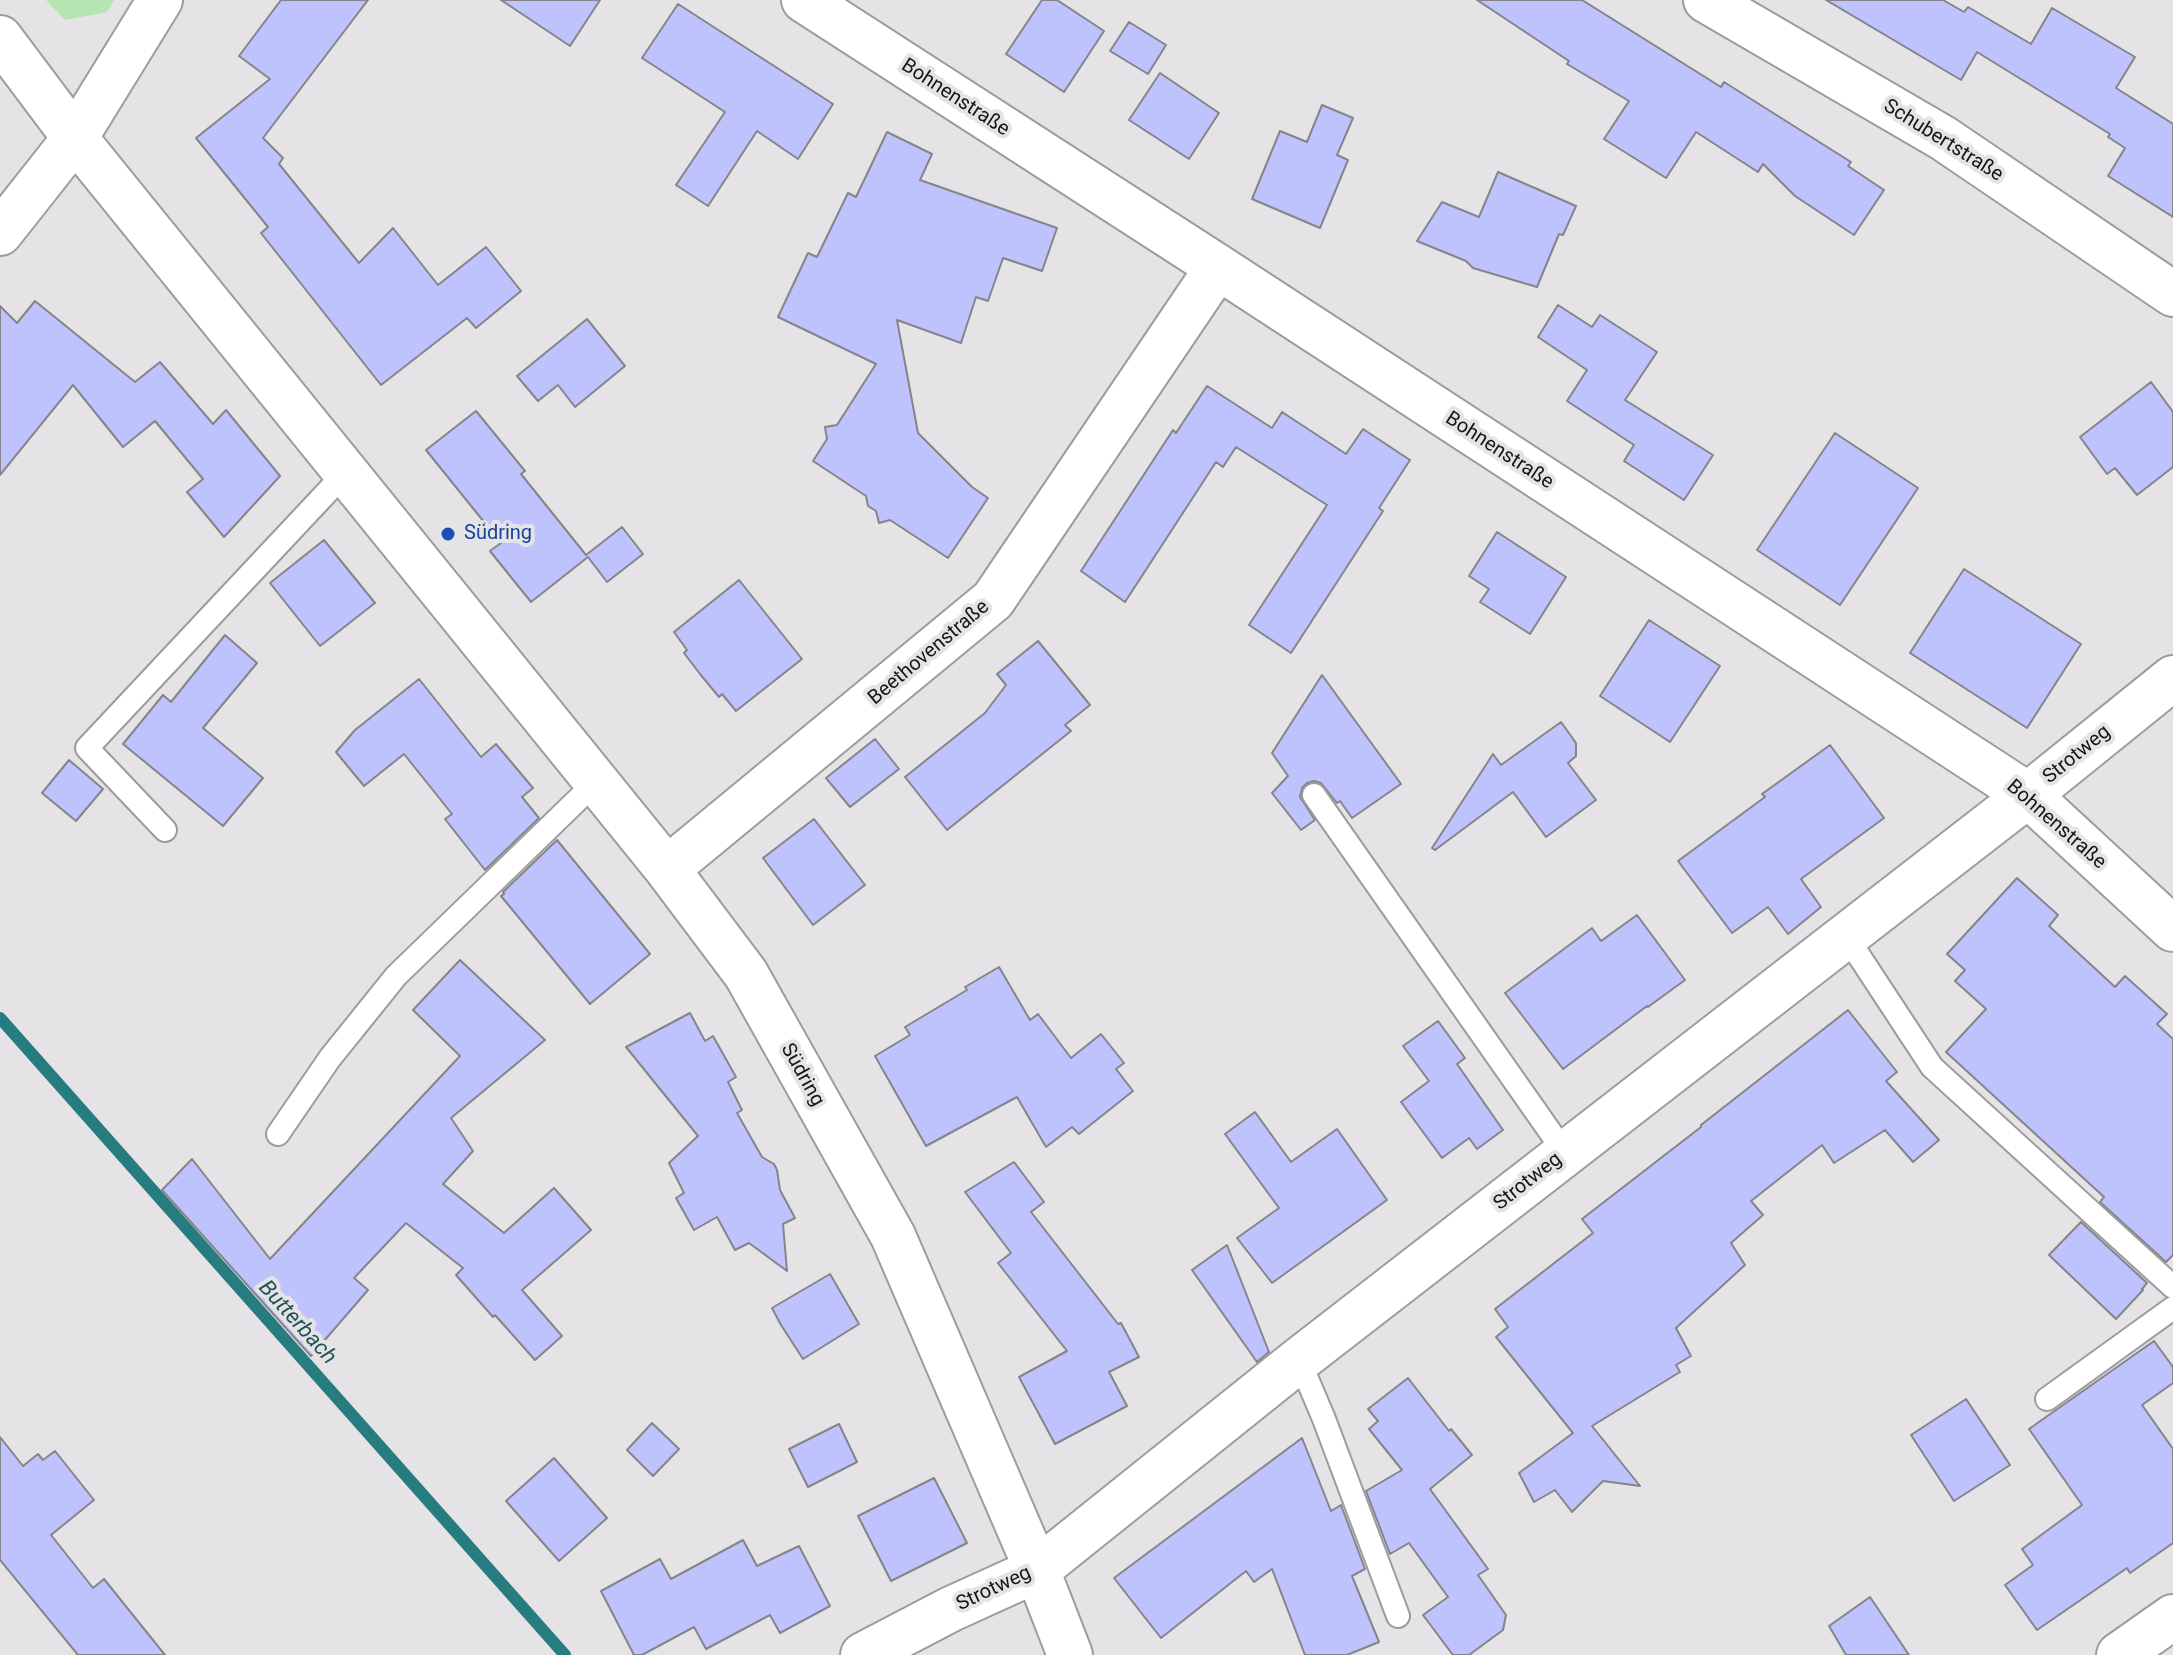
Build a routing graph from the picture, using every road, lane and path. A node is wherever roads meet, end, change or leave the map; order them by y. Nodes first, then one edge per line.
1 (160, 0) edge
2 (804, 0) edge
3 (1706, 0) edge
4 (0, 38) edge
5 (75, 138) junction
6 (0, 233) edge
7 (1218, 267) junction
8 (2173, 294) edge
9 (346, 472) junction
10 (2173, 678) edge
11 (596, 782) junction
12 (1314, 795) dead end
13 (2028, 795) junction
14 (165, 830) dead end
15 (667, 869) junction
16 (2173, 929) edge
17 (1846, 936) junction
18 (278, 1134) dead end
19 (1565, 1153) junction
20 (2173, 1287) edge
21 (2173, 1308) edge
22 (1299, 1360) junction
23 (2047, 1399) dead end
24 (1037, 1570) junction
25 (1398, 1616) dead end
26 (2173, 1617) edge
27 (863, 1655) edge
28 (1070, 1655) edge
29 (2119, 1655) edge

1 - 5 street
2 - 7 street, Bohnenstraße
3 - 8 street, Schubertstraße
4 - 5 street, Südring
5 - 6 street
5 - 9 street, Südring
7 - 13 street, Bohnenstraße
7 - 15 street, Beethovenstraße
9 - 11 street, Südring
9 - 14 lane
10 - 13 street, Strotweg
11 - 15 street, Südring
11 - 18 lane
12 - 19 lane
13 - 16 street, Bohnenstraße
13 - 17 street, Strotweg
15 - 24 street, Südring
17 - 19 street, Strotweg
17 - 20 lane
19 - 22 street, Strotweg
21 - 23 lane
22 - 24 street, Strotweg
22 - 25 lane
24 - 27 street, Strotweg
24 - 28 street, Südring
26 - 29 street

